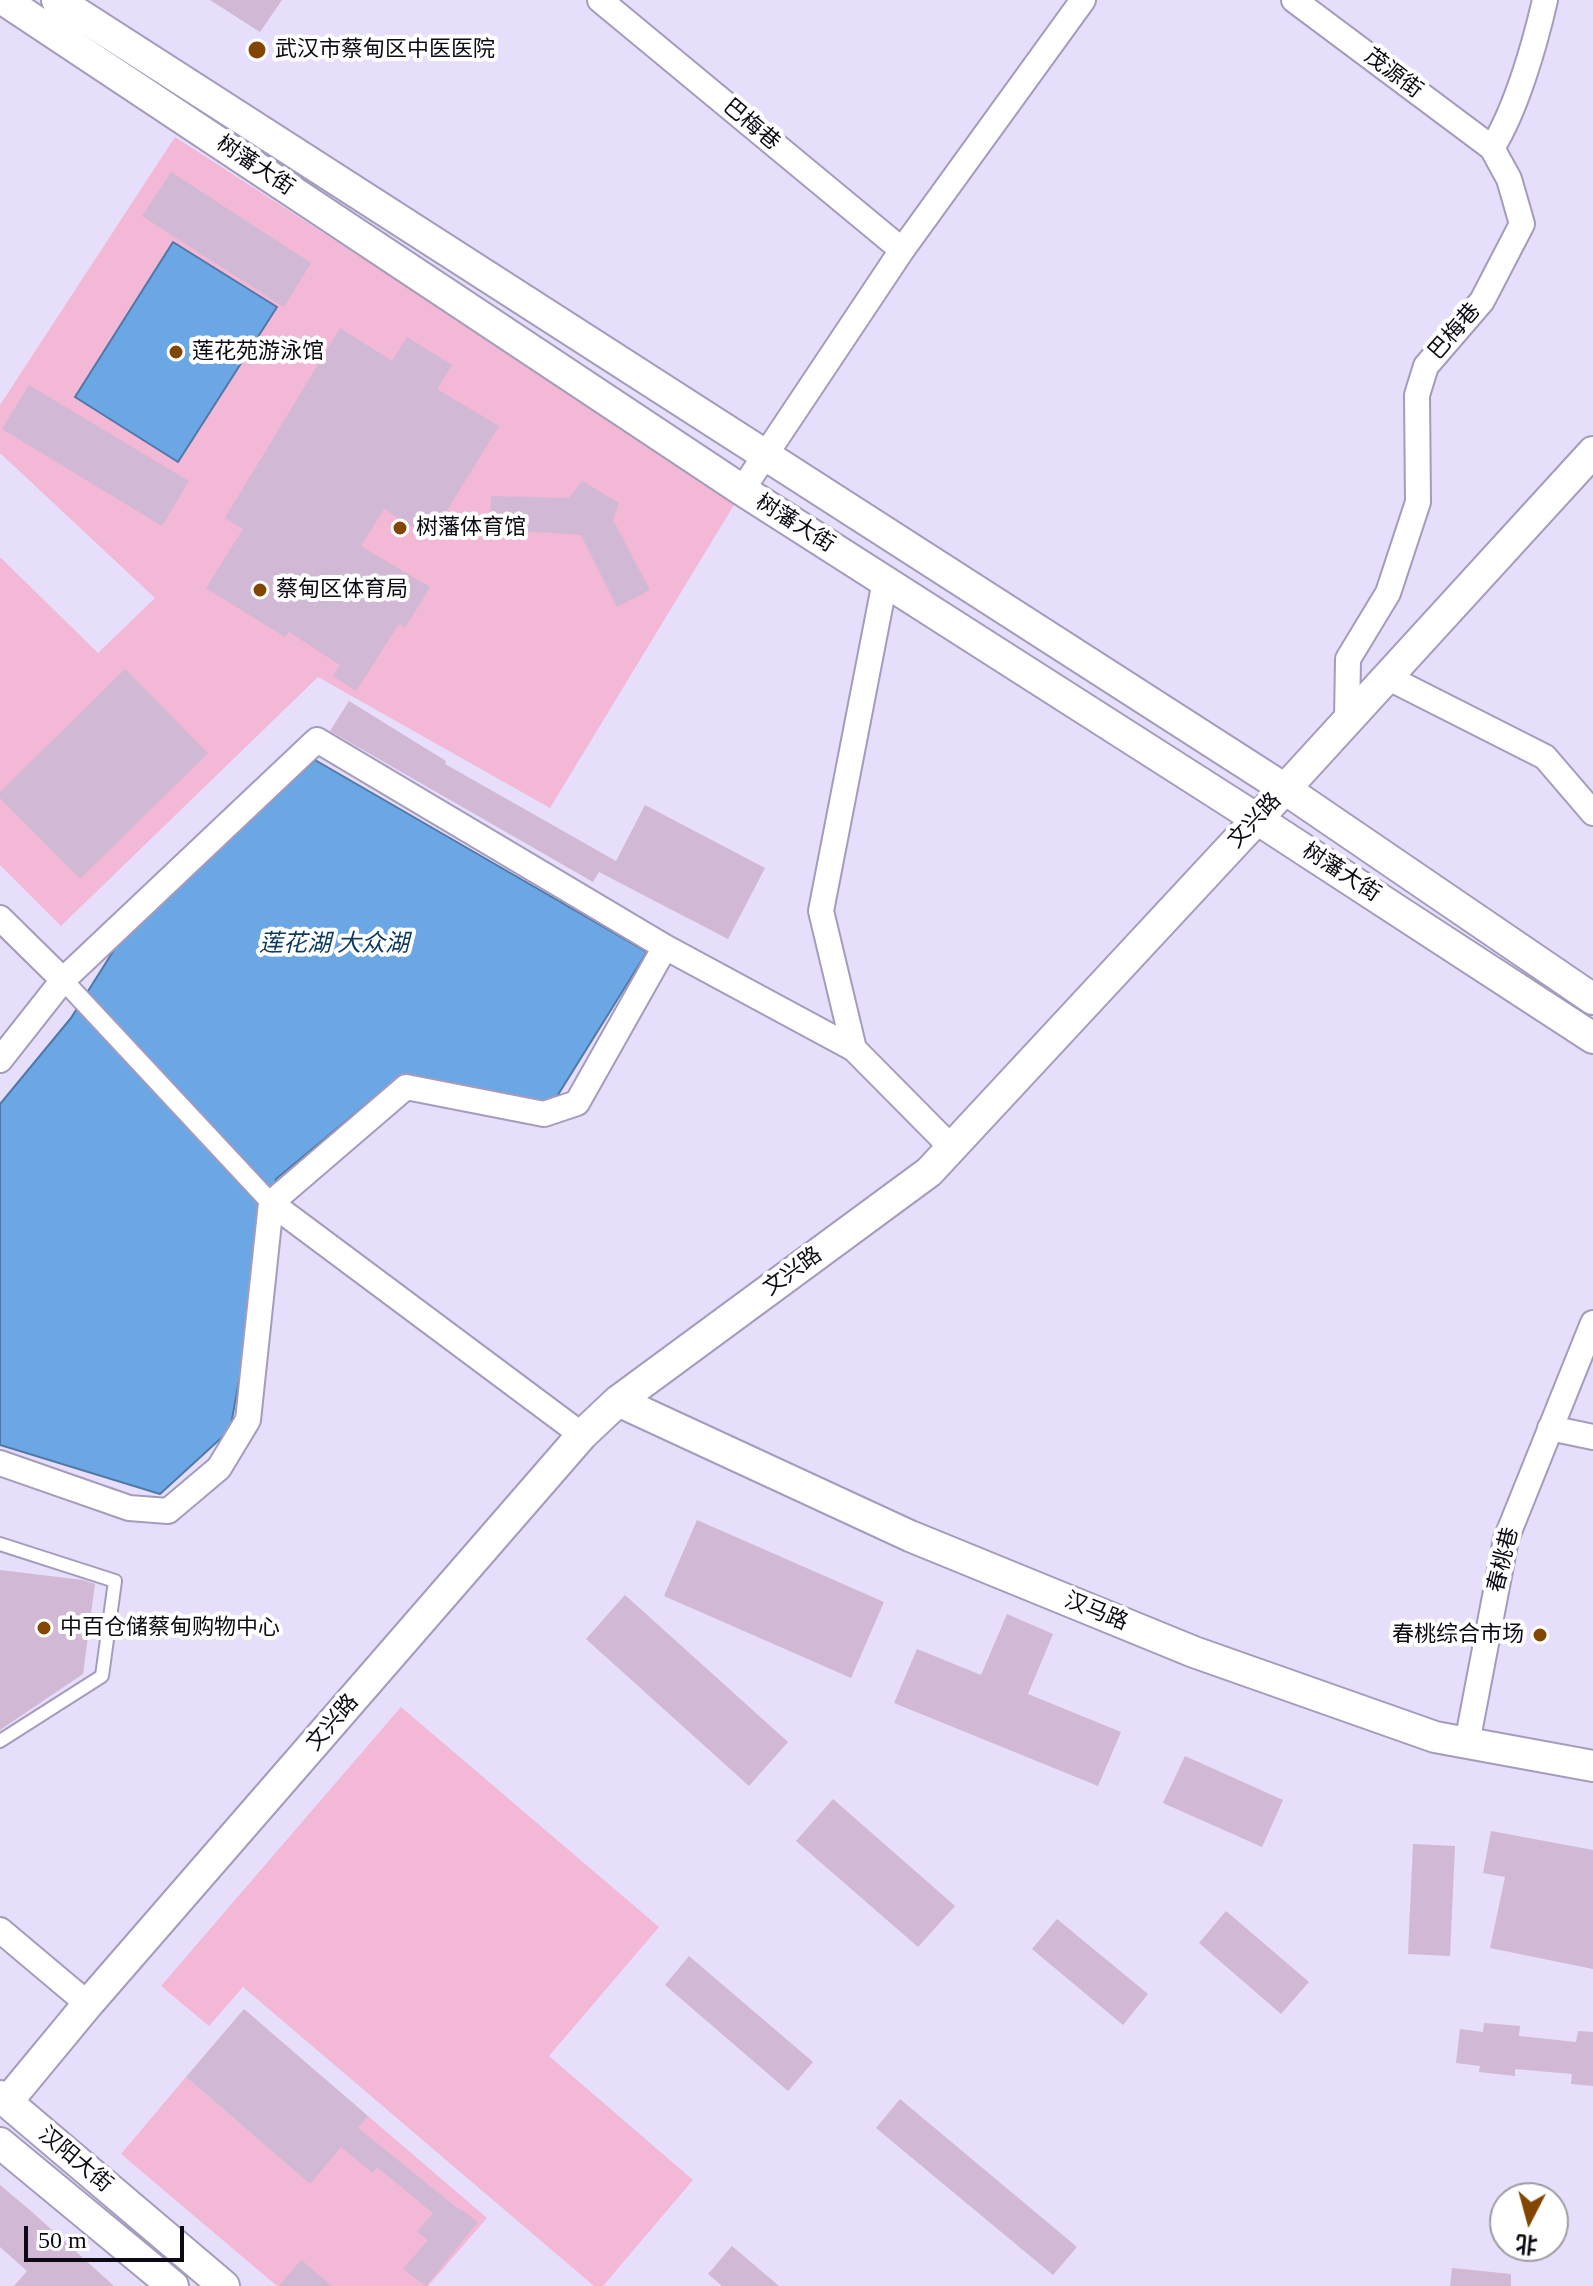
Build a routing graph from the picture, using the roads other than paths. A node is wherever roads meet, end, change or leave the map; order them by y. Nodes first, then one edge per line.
1 (4, 0) edge
2 (57, 0) edge
3 (600, 0) edge
4 (1083, 0) edge
5 (1294, 0) edge
6 (1545, 0) edge
7 (1492, 148) junction
8 (902, 250) junction
9 (1593, 452) edge
10 (765, 454) junction
11 (742, 490) junction
12 (885, 581) junction
13 (1387, 677) junction
14 (1347, 721) junction
15 (1285, 789) junction
16 (1593, 813) edge
17 (1257, 819) junction
18 (0, 918) edge
19 (665, 947) junction
20 (63, 980) junction
21 (1593, 999) edge
22 (1593, 1038) edge
23 (854, 1049) junction
24 (0, 1060) edge
25 (952, 1148) junction
26 (271, 1203) junction
27 (1593, 1323) edge
28 (618, 1401) junction
29 (1550, 1428) junction
30 (582, 1435) junction
31 (1593, 1437) edge
32 (0, 1463) edge
33 (0, 1544) edge
34 (0, 1741) edge
35 (1467, 1743) junction
36 (1593, 1766) edge
37 (0, 1930) edge
38 (88, 2004) junction
39 (3, 2099) edge
40 (0, 2143) edge
41 (173, 2286) edge
42 (224, 2286) edge

1 - 11 street, 树藩大街
2 - 10 street, 树藩大街
3 - 8 street, 巴梅巷
4 - 8 street
5 - 7 street, 茂源街
6 - 7 street
7 - 14 street, 巴梅巷
8 - 10 street
9 - 13 street, 文兴路
10 - 11 street
10 - 15 street, 树藩大街
11 - 12 street, 树藩大街
12 - 17 street, 树藩大街
12 - 23 street
13 - 14 street, 文兴路
13 - 16 street
14 - 15 street, 文兴路
15 - 17 street, 文兴路
15 - 21 street, 树藩大街
17 - 22 street, 树藩大街
17 - 25 street, 文兴路
18 - 20 street
19 - 20 street
19 - 23 street
19 - 26 street
20 - 24 street
20 - 26 street
23 - 25 street
25 - 28 street, 文兴路
26 - 30 street
26 - 32 street
27 - 29 street, 春桃巷
28 - 30 street, 文兴路
28 - 35 street, 汉马路
29 - 31 street
29 - 35 street, 春桃巷
30 - 38 street, 文兴路
33 - 34 lane
35 - 36 street, 汉马路
37 - 38 street
38 - 39 street, 文兴路
39 - 42 street, 汉阳大街
40 - 41 street, 汉阳大街

